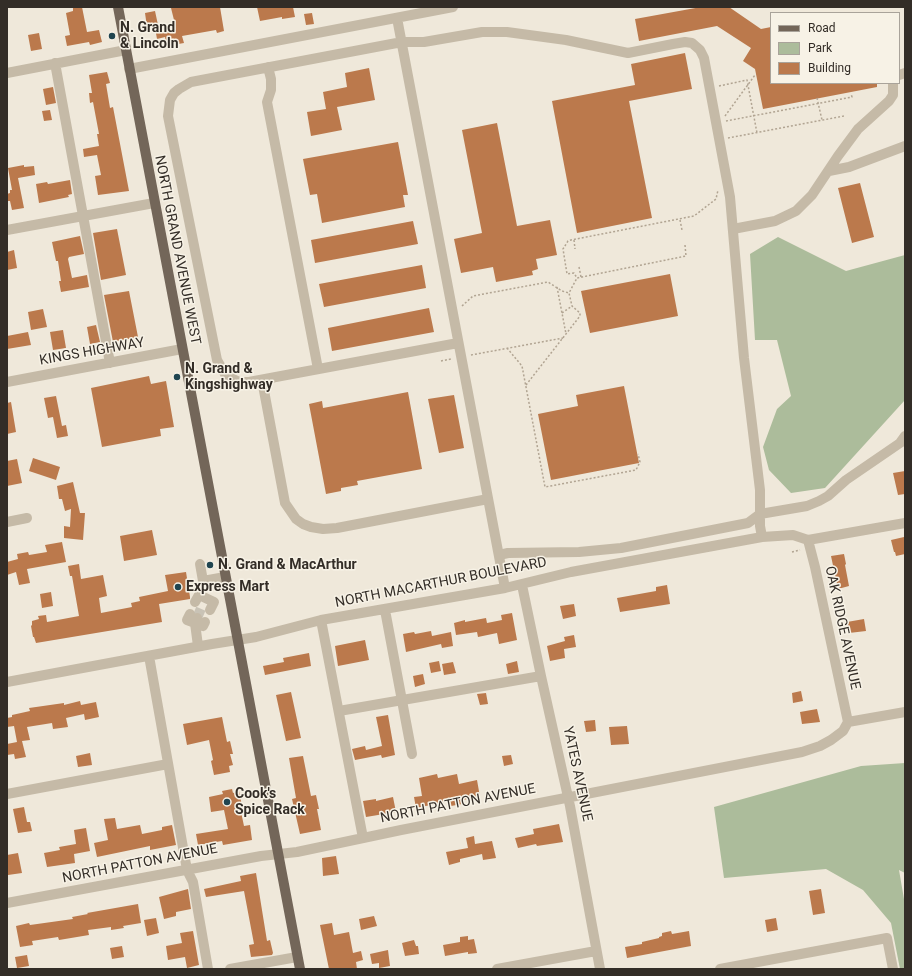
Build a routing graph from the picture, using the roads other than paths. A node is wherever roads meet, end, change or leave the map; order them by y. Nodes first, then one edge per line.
1 (118, 7) edge
2 (453, 7) edge
3 (397, 18) junction
4 (402, 42) junction
5 (126, 50) junction
6 (55, 64) junction
7 (268, 67) junction
8 (129, 69) junction
9 (7, 73) edge
10 (893, 84) edge
11 (905, 146) edge
12 (829, 171) junction
13 (154, 204) junction
14 (83, 216) junction
15 (7, 230) edge
16 (733, 230) junction
17 (458, 343) junction
18 (182, 349) junction
19 (110, 363) junction
20 (318, 369) junction
21 (262, 380) junction
22 (7, 382) edge
23 (905, 436) edge
24 (488, 499) junction
25 (760, 514) junction
26 (27, 518) dead end
27 (7, 522) edge
28 (905, 523) edge
29 (762, 537) junction
30 (808, 540) junction
31 (499, 555) junction
32 (200, 564) dead end
33 (225, 577) junction
34 (203, 581) junction
35 (522, 585) junction
36 (505, 588) junction
37 (203, 604) tunnel mouth
38 (386, 610) junction
39 (197, 619) tunnel mouth
40 (321, 620) junction
41 (237, 640) junction
42 (198, 646) junction
43 (149, 656) junction
44 (541, 676) junction
45 (7, 682) edge
46 (402, 700) junction
47 (339, 711) junction
48 (905, 712) edge
49 (848, 722) junction
50 (412, 754) dead end
51 (168, 764) junction
52 (7, 794) edge
53 (568, 797) junction
54 (363, 838) junction
55 (278, 855) junction
56 (187, 870) junction
57 (7, 903) edge
58 (596, 951) junction
59 (297, 957) junction
60 (208, 969) edge
61 (230, 969) edge
62 (300, 969) edge
63 (497, 969) edge
64 (600, 969) edge
65 (720, 969) edge
66 (893, 969) edge

1 - 5 main road, NORTH GRAND AVENUE WEST
2 - 3 street
3 - 4 street
3 - 8 street
4 - 7 street
4 - 16 street
4 - 17 street
5 - 6 street
5 - 8 main road, NORTH GRAND AVENUE WEST
6 - 9 street
6 - 14 street
7 - 20 street
7 - 21 street
8 - 13 main road, NORTH GRAND AVENUE WEST
10 - 12 street
11 - 12 street
12 - 16 street
13 - 14 street
13 - 18 main road, NORTH GRAND AVENUE WEST
14 - 15 street
14 - 19 street
16 - 25 street
17 - 20 street
17 - 24 street
18 - 19 street, KINGS HIGHWAY
18 - 33 main road, NORTH GRAND AVENUE WEST
19 - 22 street, KINGS HIGHWAY
20 - 21 street
21 - 24 street
23 - 25 street
24 - 31 street
25 - 29 street
25 - 31 street
26 - 27 street
28 - 30 street, NORTH MACARTHUR BOULEVARD
29 - 30 street, NORTH MACARTHUR BOULEVARD
29 - 35 street, NORTH MACARTHUR BOULEVARD
30 - 49 street, OAK RIDGE AVENUE
31 - 36 street
32 - 34 street
33 - 34 street
33 - 41 main road, NORTH GRAND AVENUE WEST
34 - 37 street
35 - 36 street, NORTH MACARTHUR BOULEVARD
35 - 44 street, YATES AVENUE
36 - 38 street, NORTH MACARTHUR BOULEVARD
38 - 40 street, NORTH MACARTHUR BOULEVARD
38 - 46 street
39 - 42 street
40 - 41 street, NORTH MACARTHUR BOULEVARD
40 - 47 street
41 - 42 street, NORTH MACARTHUR BOULEVARD
41 - 55 main road, NORTH GRAND AVENUE WEST
42 - 43 street, NORTH MACARTHUR BOULEVARD
43 - 45 street, NORTH MACARTHUR BOULEVARD
43 - 51 street
44 - 46 street
44 - 53 street, YATES AVENUE
46 - 47 street
46 - 50 street
47 - 54 street
48 - 49 street
49 - 53 street, NORTH PATTON AVENUE
51 - 52 street
51 - 56 street
53 - 54 street, NORTH PATTON AVENUE
53 - 58 street, YATES AVENUE
54 - 55 street, NORTH PATTON AVENUE
55 - 56 street, NORTH PATTON AVENUE
55 - 59 main road, NORTH GRAND AVENUE WEST
56 - 57 street, NORTH PATTON AVENUE
56 - 60 street
58 - 63 street
58 - 64 street, YATES AVENUE
59 - 61 street
59 - 62 main road, NORTH GRAND AVENUE WEST
65 - 66 street

